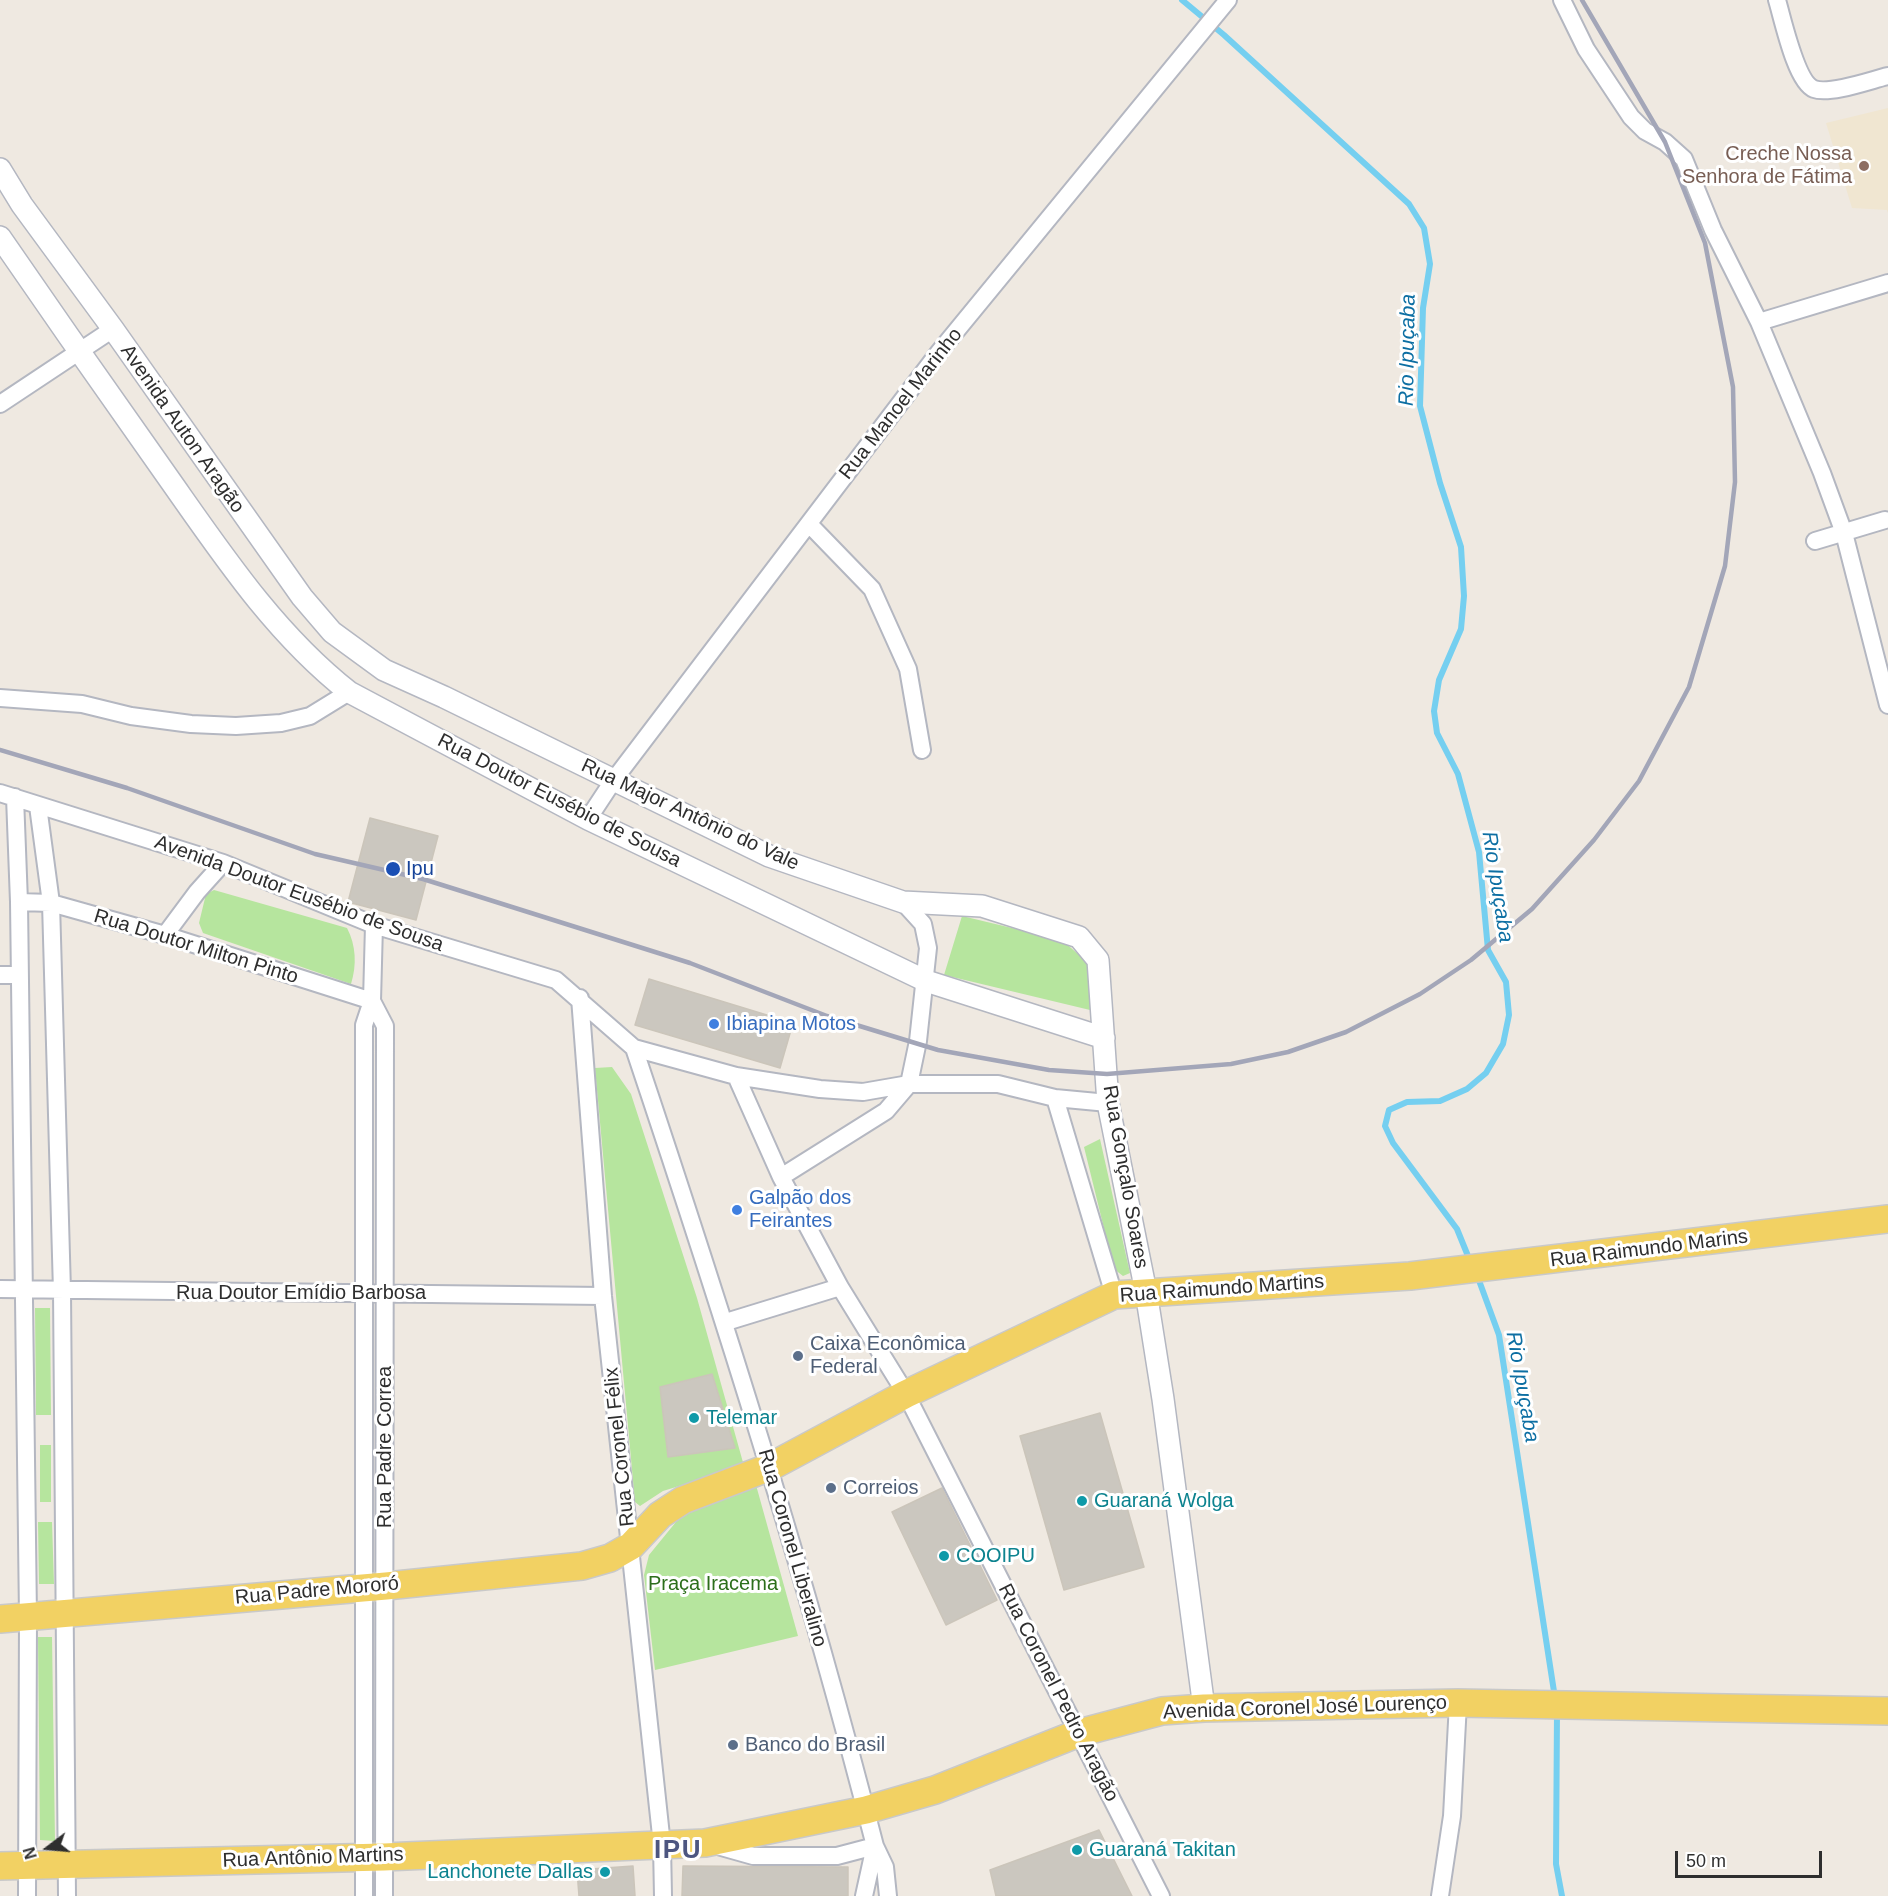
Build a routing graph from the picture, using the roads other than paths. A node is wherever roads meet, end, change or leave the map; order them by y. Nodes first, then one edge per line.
1 (1227, 0) edge
2 (1562, 0) edge
3 (1777, 0) edge
4 (1888, 76) edge
5 (0, 169) edge
6 (0, 237) edge
7 (1888, 283) edge
8 (1759, 322) junction
9 (113, 329) junction
10 (78, 350) junction
11 (0, 404) edge
12 (1885, 520) dead end
13 (809, 524) junction
14 (1844, 533) junction
15 (1815, 541) dead end
16 (384, 670) joint
17 (349, 692) junction
18 (0, 698) edge
19 (1888, 705) edge
20 (922, 750) dead end
21 (613, 781) junction
22 (7, 795) edge
23 (38, 806) junction
24 (588, 819) junction
25 (223, 863) junction
26 (19, 902) junction
27 (903, 902) junction
28 (51, 903) junction
29 (374, 925) junction
30 (165, 935) junction
31 (0, 975) edge
32 (19, 975) junction
33 (926, 981) junction
34 (580, 998) junction
35 (372, 1001) junction
36 (1104, 1038) junction
37 (634, 1048) junction
38 (736, 1076) junction
39 (909, 1084) junction
40 (1055, 1098) junction
41 (1108, 1103) junction
42 (781, 1177) junction
43 (1888, 1219) edge
44 (1410, 1276) joint
45 (840, 1287) junction
46 (0, 1289) edge
47 (24, 1289) junction
48 (62, 1291) junction
49 (1146, 1292) junction
50 (364, 1293) junction
51 (385, 1294) junction
52 (1114, 1295) junction
53 (603, 1296) junction
54 (726, 1322) junction
55 (906, 1394) junction
56 (770, 1467) junction
57 (631, 1546) junction
58 (375, 1587) junction
59 (67, 1613) junction
60 (28, 1617) junction
61 (0, 1619) edge
62 (1458, 1703) junction
63 (1204, 1708) junction
64 (1888, 1711) edge
65 (1079, 1733) junction
66 (866, 1810) junction
67 (705, 1843) junction
68 (662, 1845) junction
69 (875, 1845) junction
70 (374, 1857) junction
71 (68, 1865) junction
72 (13, 1866) edge
73 (27, 1896) edge
74 (67, 1896) edge
75 (364, 1896) edge
76 (384, 1896) edge
77 (663, 1896) edge
78 (864, 1896) edge
79 (888, 1896) edge
80 (1161, 1896) edge
81 (1440, 1896) edge

1 - 13 street, Rua Manoel Marinho
2 - 8 street
3 - 4 street
5 - 9 street, Avenida Auton Aragão
6 - 10 street, Avenida Auton Aragão
7 - 8 street
8 - 14 street
9 - 10 street
9 - 16 street, Avenida Auton Aragão
10 - 11 street
10 - 17 street, Avenida Auton Aragão
12 - 14 street
13 - 20 street
13 - 21 street, Rua Manoel Marinho
14 - 15 street
14 - 19 street
16 - 21 street, Rua Major Antônio do Vale
17 - 18 street
17 - 24 street, Rua Doutor Eusébio de Sousa
21 - 24 street, Rua Manoel Marinho
21 - 27 street, Rua Major Antônio do Vale
22 - 23 street, Avenida Doutor Eusébio de Sousa
22 - 26 street
23 - 25 street, Avenida Doutor Eusébio de Sousa
23 - 28 street
24 - 33 street, Rua Doutor Eusébio de Sousa
25 - 29 street, Avenida Doutor Eusébio de Sousa
25 - 30 street
26 - 28 street, Rua Doutor Milton Pinto
26 - 32 street
27 - 33 street
27 - 36 street, Rua Major Antônio do Vale
28 - 30 street, Rua Doutor Milton Pinto
28 - 48 street
29 - 34 street, Avenida Doutor Eusébio de Sousa
29 - 35 street, Rua Padre Correa
30 - 35 street, Rua Doutor Milton Pinto
31 - 32 street
32 - 47 street
33 - 36 street, Rua Doutor Eusébio de Sousa
33 - 39 street
34 - 37 street, Avenida Doutor Eusébio de Sousa
34 - 53 street, Rua Coronel Félix
35 - 50 street, Rua Padre Correa
35 - 51 street, Rua Padre Correa
36 - 41 street, Rua Gonçalo Soares
37 - 38 street, Avenida Doutor Eusébio de Sousa
37 - 54 street, Rua Coronel Liberalino
38 - 39 street, Avenida Doutor Eusébio de Sousa
38 - 42 street, Rua Coronel Pedro Aragão
39 - 40 street, Avenida Doutor Eusébio de Sousa
39 - 42 street
40 - 41 street, Avenida Doutor Eusébio de Sousa
40 - 52 street, Rua Gonçalo Soares
41 - 49 street, Rua Gonçalo Soares
42 - 45 street, Rua Coronel Pedro Aragão
43 - 44 main road, Rua Raimundo Marins
44 - 49 main road, Rua Raimundo Martins
45 - 54 street
45 - 55 street, Rua Coronel Pedro Aragão
46 - 47 street, Rua Doutor Emídio Barbosa
47 - 48 street, Rua Doutor Emídio Barbosa
47 - 60 street
48 - 50 street, Rua Doutor Emídio Barbosa
48 - 59 street
49 - 52 main road, Rua Raimundo Martins
49 - 63 street, Rua Gonçalo Soares
50 - 51 street, Rua Doutor Emídio Barbosa
50 - 58 street, Rua Padre Correa
51 - 53 street, Rua Doutor Emídio Barbosa
51 - 58 street, Rua Padre Correa
52 - 55 main road, Rua Raimundo Martins
53 - 57 street, Rua Coronel Félix
54 - 56 street, Rua Coronel Liberalino
55 - 56 main road, Rua Raimundo Martins
55 - 65 street, Rua Coronel Pedro Aragão
56 - 57 main road, Rua Raimundo Martins
56 - 66 street, Rua Coronel Liberalino
57 - 58 main road, Rua Padre Mororó
57 - 68 street, Rua Coronel Félix
58 - 59 main road, Rua Padre Mororó
58 - 70 street, Rua Padre Correa
59 - 60 main road, Rua Padre Mororó
59 - 71 street
60 - 61 main road, Rua Padre Mororó
60 - 72 street
62 - 63 main road, Avenida Coronel José Lourenço
62 - 64 main road, Avenida Coronel José Lourenço
62 - 81 street
63 - 65 main road, Avenida Coronel José Lourenço
65 - 66 main road, Avenida Coronel José Lourenço
65 - 80 street, Rua Coronel Pedro Aragão
66 - 67 main road, Avenida Coronel José Lourenço
66 - 69 street, Rua Coronel Liberalino
67 - 68 main road, Avenida Coronel José Lourenço
67 - 69 street, Avenida Coronel José Lourenço
68 - 70 main road, Rua Antônio Martins
68 - 77 street, Rua Coronel Félix
69 - 78 street, Rua Coronel Liberalino
69 - 79 street, Rua Coronel Liberalino
70 - 71 main road, Rua Antônio Martins
70 - 75 street, Rua Padre Correa
70 - 76 street, Rua Padre Correa
71 - 72 main road, Rua Antônio Martins
71 - 74 street
72 - 73 street

